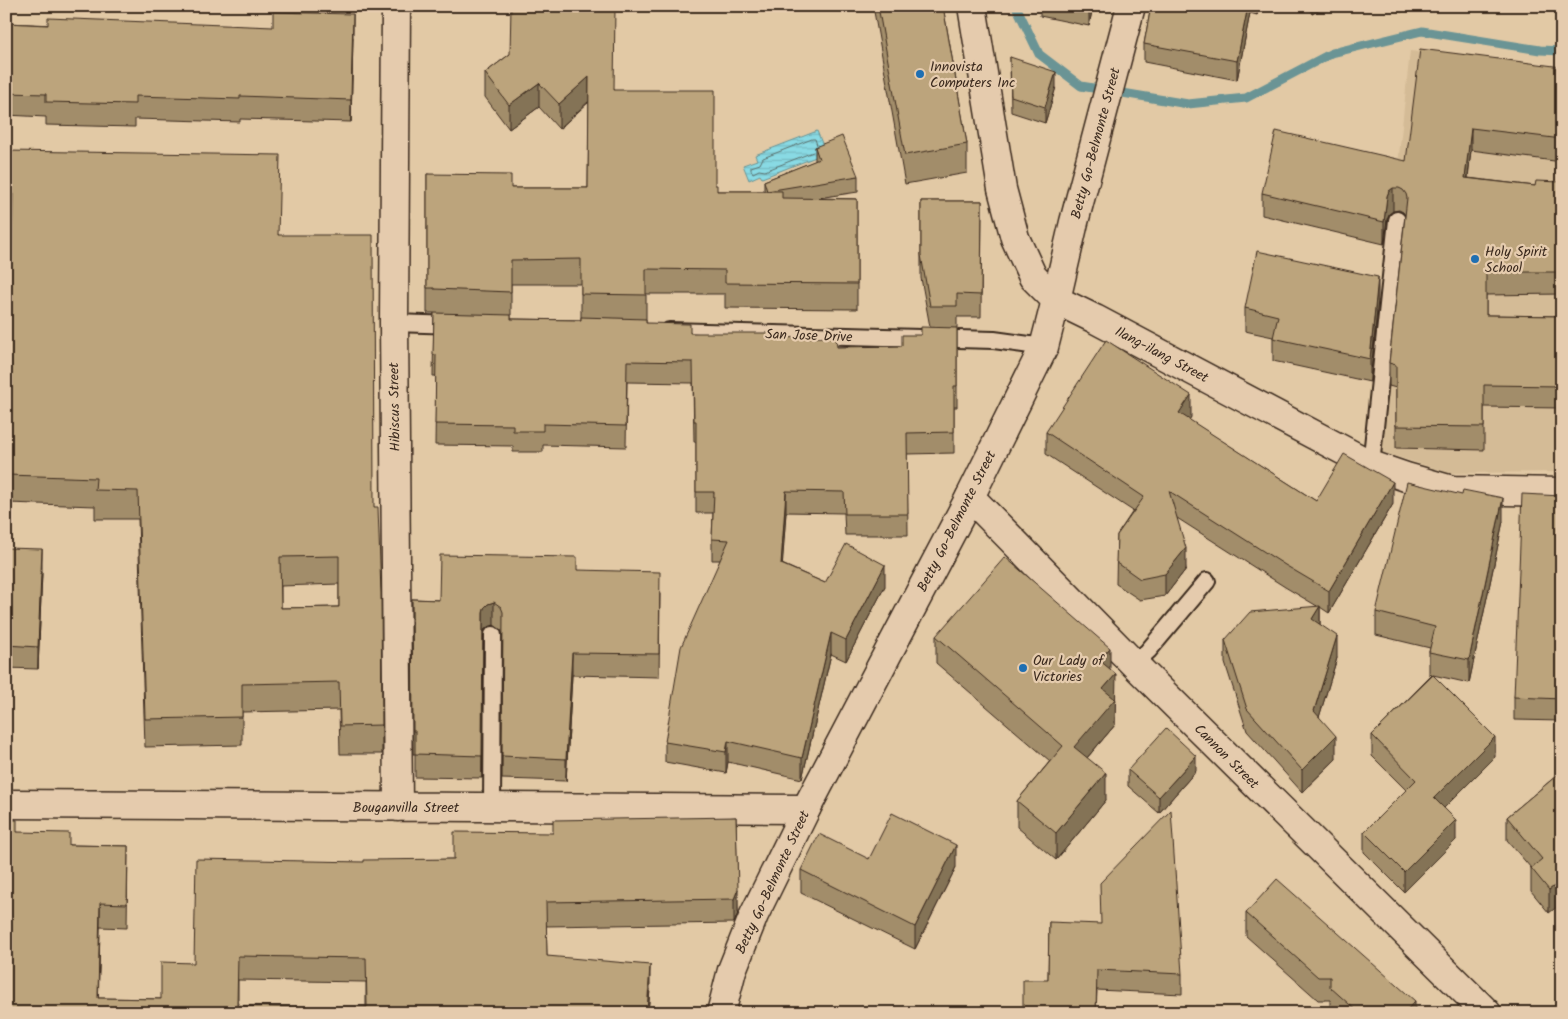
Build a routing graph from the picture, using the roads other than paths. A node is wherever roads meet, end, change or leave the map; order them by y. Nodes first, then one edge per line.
1 (396, 6) edge
2 (972, 6) edge
3 (1131, 6) edge
4 (1397, 220) dead end
5 (1056, 300) junction
6 (394, 323) junction
7 (471, 326) edge
8 (649, 330) edge
9 (1044, 347) junction
10 (1371, 466) junction
11 (1562, 492) edge
12 (970, 497) junction
13 (1207, 581) dead end
14 (492, 635) dead end
15 (1134, 664) junction
16 (6, 804) edge
17 (398, 807) junction
18 (492, 808) junction
19 (806, 809) junction
20 (720, 1013) edge
21 (1487, 1013) edge

1 - 6 street, Hibiscus Street
2 - 5 street, Ilang-ilang Street
3 - 5 street, Betty Go-Belmonte Street
4 - 10 lane
5 - 9 street, Betty Go-Belmonte Street
5 - 10 street, Ilang-ilang Street
6 - 7 lane
6 - 17 street, Hibiscus Street
8 - 9 lane, San Jose Drive
9 - 12 street, Betty Go-Belmonte Street
10 - 11 street, Ilang-ilang Street
12 - 15 street, Cannon Street
12 - 19 street, Betty Go-Belmonte Street
13 - 15 lane
14 - 18 lane
15 - 21 street, Cannon Street
16 - 17 street, Bouganvilla Street
17 - 18 street, Bouganvilla Street
18 - 19 street, Bouganvilla Street
19 - 20 street, Betty Go-Belmonte Street

